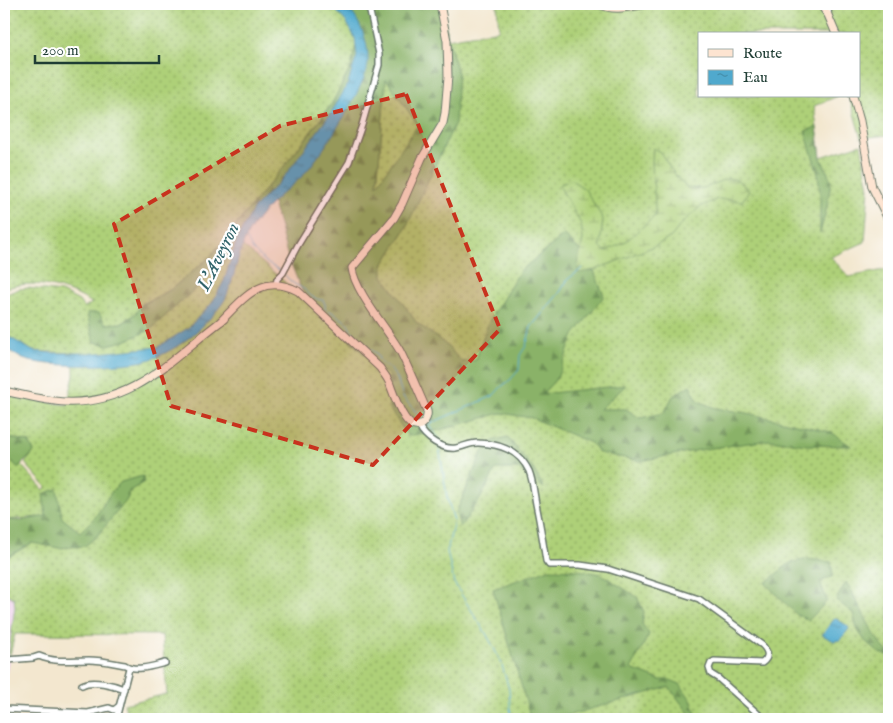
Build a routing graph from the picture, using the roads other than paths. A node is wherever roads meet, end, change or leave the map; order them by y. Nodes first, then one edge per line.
1 (367, 4) edge
2 (440, 4) edge
3 (598, 4) edge
4 (647, 4) edge
5 (820, 4) edge
6 (829, 4) edge
7 (828, 15) junction
8 (835, 32) edge
9 (853, 98) edge
10 (889, 221) edge
11 (276, 285) junction
12 (4, 391) edge
13 (422, 423) junction
14 (7, 660) dead end
15 (165, 663) dead end
16 (129, 668) junction
17 (82, 685) dead end
18 (124, 689) junction
19 (119, 706) junction
20 (4, 709) edge
21 (119, 719) edge
22 (764, 719) edge

1 - 11 street
2 - 13 street
3 - 4 street
5 - 7 street
6 - 7 street
7 - 8 street
9 - 10 street
11 - 12 street
11 - 13 street
13 - 22 street
14 - 16 street
15 - 16 street
16 - 18 street
17 - 18 street
18 - 19 street
19 - 20 street
19 - 21 street

